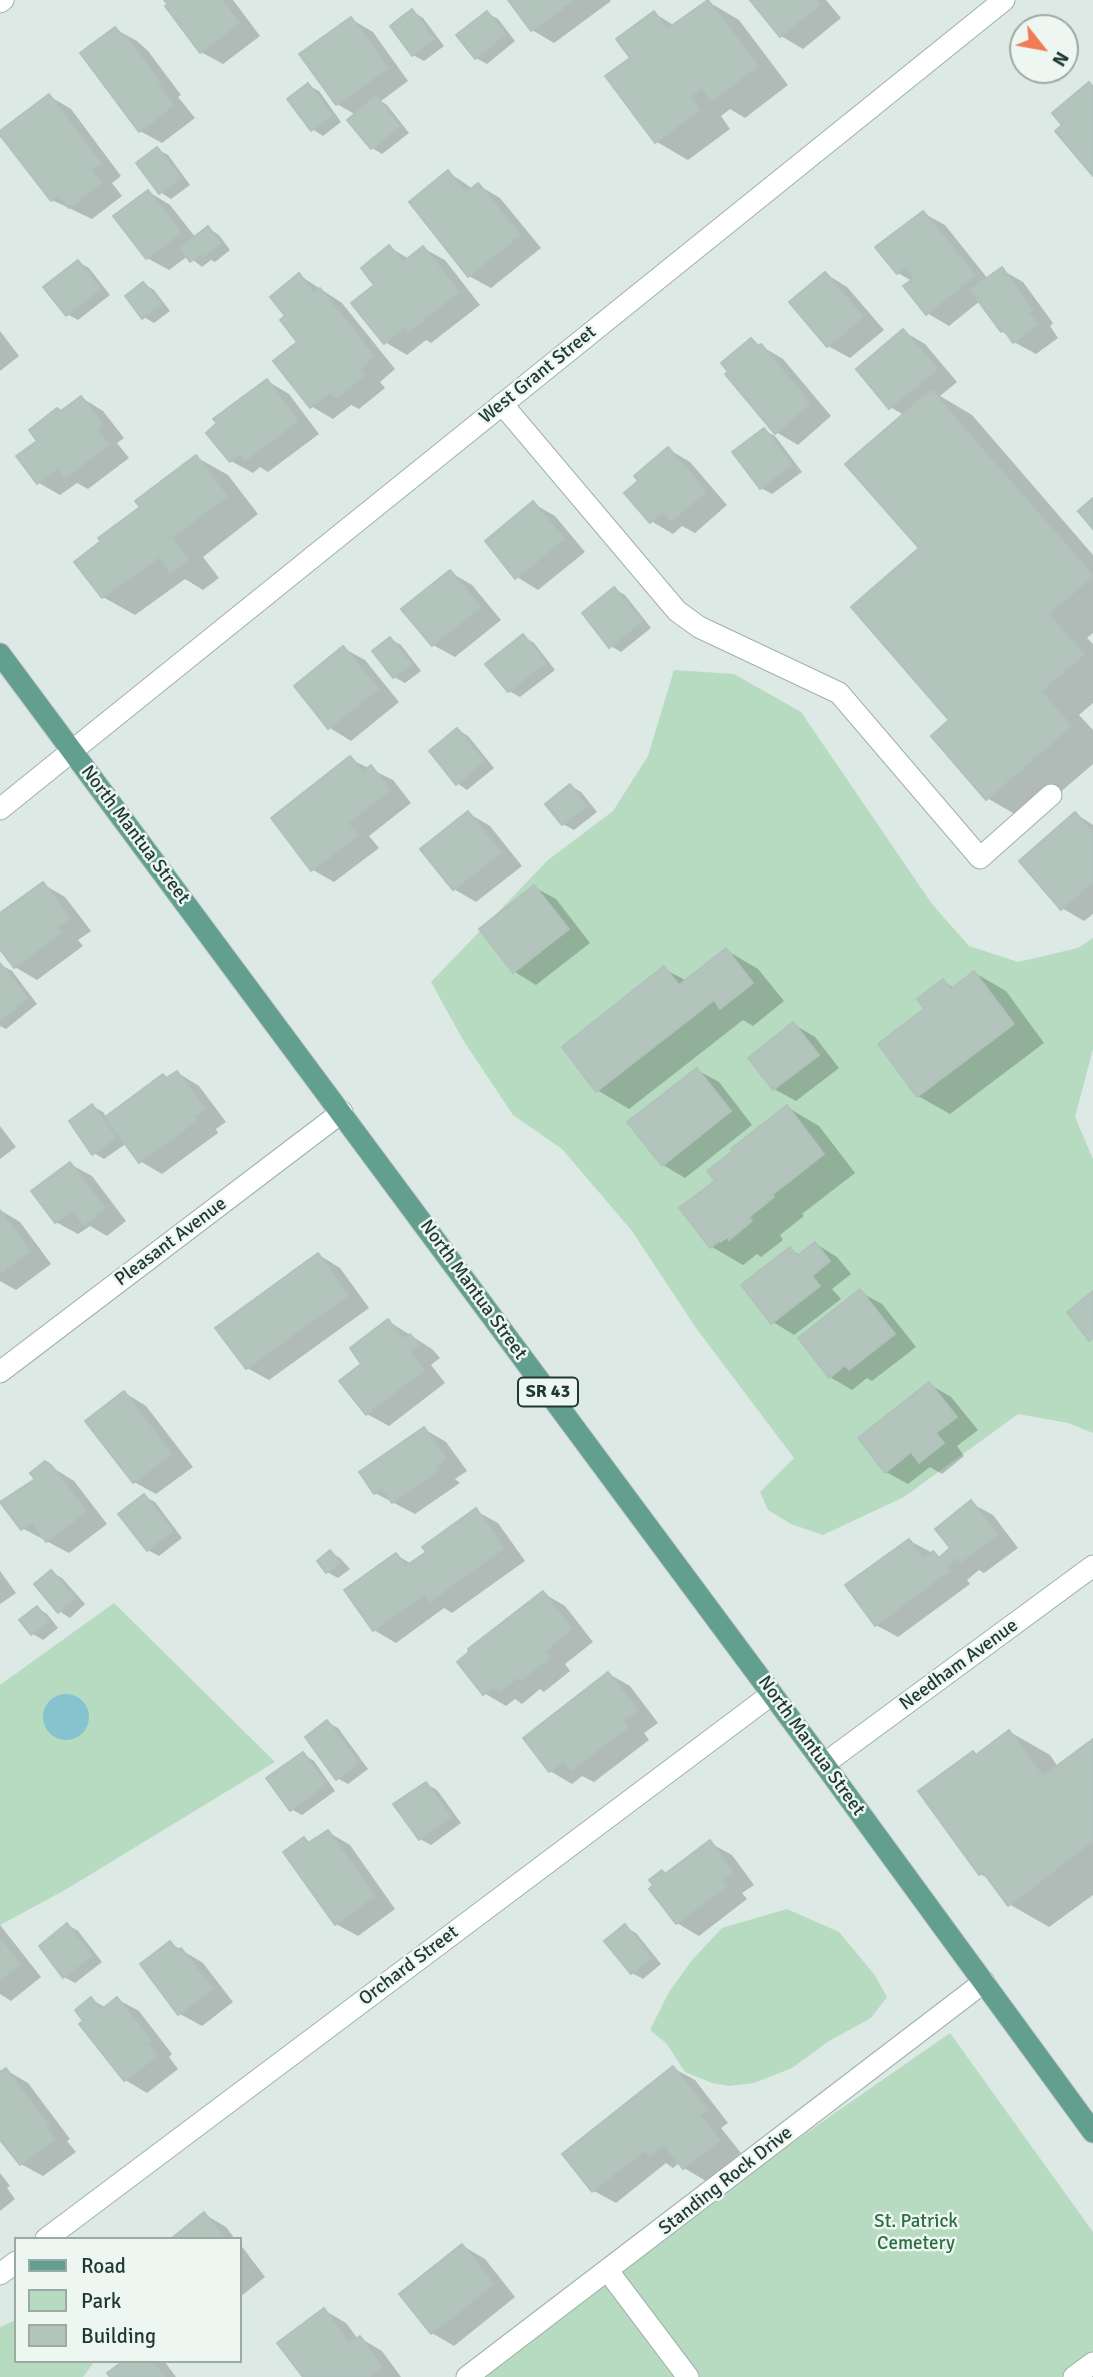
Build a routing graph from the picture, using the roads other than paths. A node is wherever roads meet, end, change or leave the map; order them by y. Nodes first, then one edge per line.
1 (1004, 0) edge
2 (502, 404) junction
3 (0, 654) edge
4 (73, 751) junction
5 (1051, 795) dead end
6 (0, 809) edge
7 (342, 1112) junction
8 (0, 1372) edge
9 (1093, 1566) edge
10 (772, 1693) junction
11 (824, 1764) junction
12 (984, 1982) junction
13 (1093, 2132) edge
14 (50, 2237) edge
15 (608, 2271) junction
16 (1093, 2363) edge
17 (467, 2377) edge
18 (688, 2377) edge
19 (1074, 2377) edge

1 - 2 street, West Grant Street
2 - 4 street, West Grant Street
2 - 5 street
3 - 4 main road, North Mantua Street / SR 43
4 - 6 street, West Grant Street
4 - 7 main road, North Mantua Street / SR 43
7 - 8 street, Pleasant Avenue
7 - 10 main road, North Mantua Street / SR 43
9 - 11 street, Needham Avenue
10 - 11 main road, North Mantua Street / SR 43
10 - 14 street, Orchard Street
11 - 12 main road, North Mantua Street / SR 43
12 - 13 main road, North Mantua Street / SR 43
12 - 15 street, Standing Rock Drive
15 - 17 street, Standing Rock Drive
15 - 18 street
16 - 19 street

